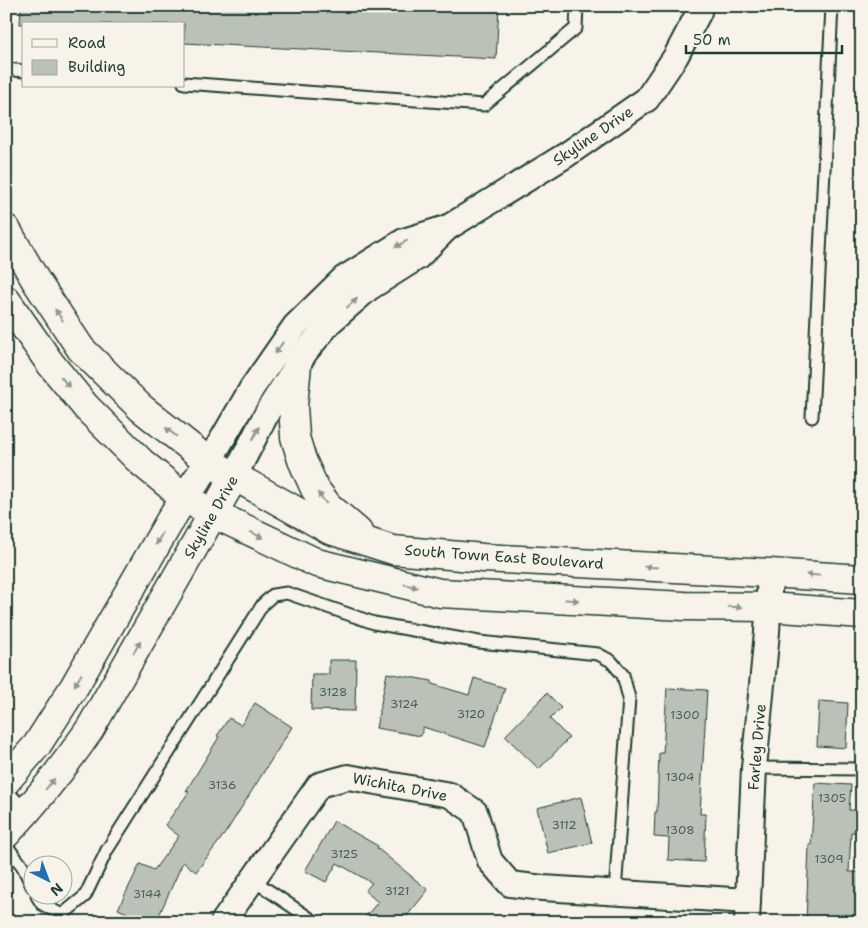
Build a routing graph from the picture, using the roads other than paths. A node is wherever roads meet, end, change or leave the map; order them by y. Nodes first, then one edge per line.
1 (577, 6) edge
2 (700, 6) edge
3 (832, 6) edge
4 (6, 70) edge
5 (22, 71) edge
6 (185, 83) edge
7 (447, 228) junction
8 (6, 229) edge
9 (6, 300) edge
10 (297, 365) junction
11 (812, 417) dead end
12 (209, 462) junction
13 (234, 477) junction
14 (185, 498) junction
15 (214, 514) junction
16 (371, 543) junction
17 (770, 573) junction
18 (862, 578) edge
19 (769, 607) junction
20 (862, 614) edge
21 (754, 768) junction
22 (862, 769) edge
23 (6, 781) edge
24 (6, 790) edge
25 (27, 812) junction
26 (6, 834) edge
27 (6, 845) edge
28 (22, 866) edge
29 (253, 880) junction
30 (615, 892) junction
31 (45, 906) edge
32 (747, 911) edge
33 (61, 918) edge
34 (223, 922) edge
35 (315, 922) edge

1 - 6 lane
2 - 7 street, Skyline Drive
3 - 11 lane
4 - 5 lane
10 -> 7 street, Skyline Drive
7 -> 12 street, Skyline Drive
12 -> 8 main road, South Town East Boulevard
9 -> 14 main road
13 -> 10 street, Skyline Drive
16 -> 10 main road
12 - 13 main road, South Town East Boulevard
12 - 14 main road, Skyline Drive
13 - 15 main road, Skyline Drive
13 - 16 main road, South Town East Boulevard
14 - 15 main road
14 -> 23 main road, Skyline Drive
15 -> 19 main road
25 -> 15 main road, Skyline Drive
17 -> 16 main road, South Town East Boulevard
18 -> 17 main road, South Town East Boulevard
17 - 19 street, Farley Drive
19 - 20 main road
19 - 21 street, Farley Drive
21 - 22 lane
21 - 32 street, Farley Drive
24 - 25 lane
25 - 26 main road, Skyline Drive
27 - 28 lane
29 - 30 street, Wichita Drive
29 - 34 street, Wichita Drive
29 - 35 lane
30 - 32 street, Wichita Drive
30 - 33 lane
31 - 33 lane

